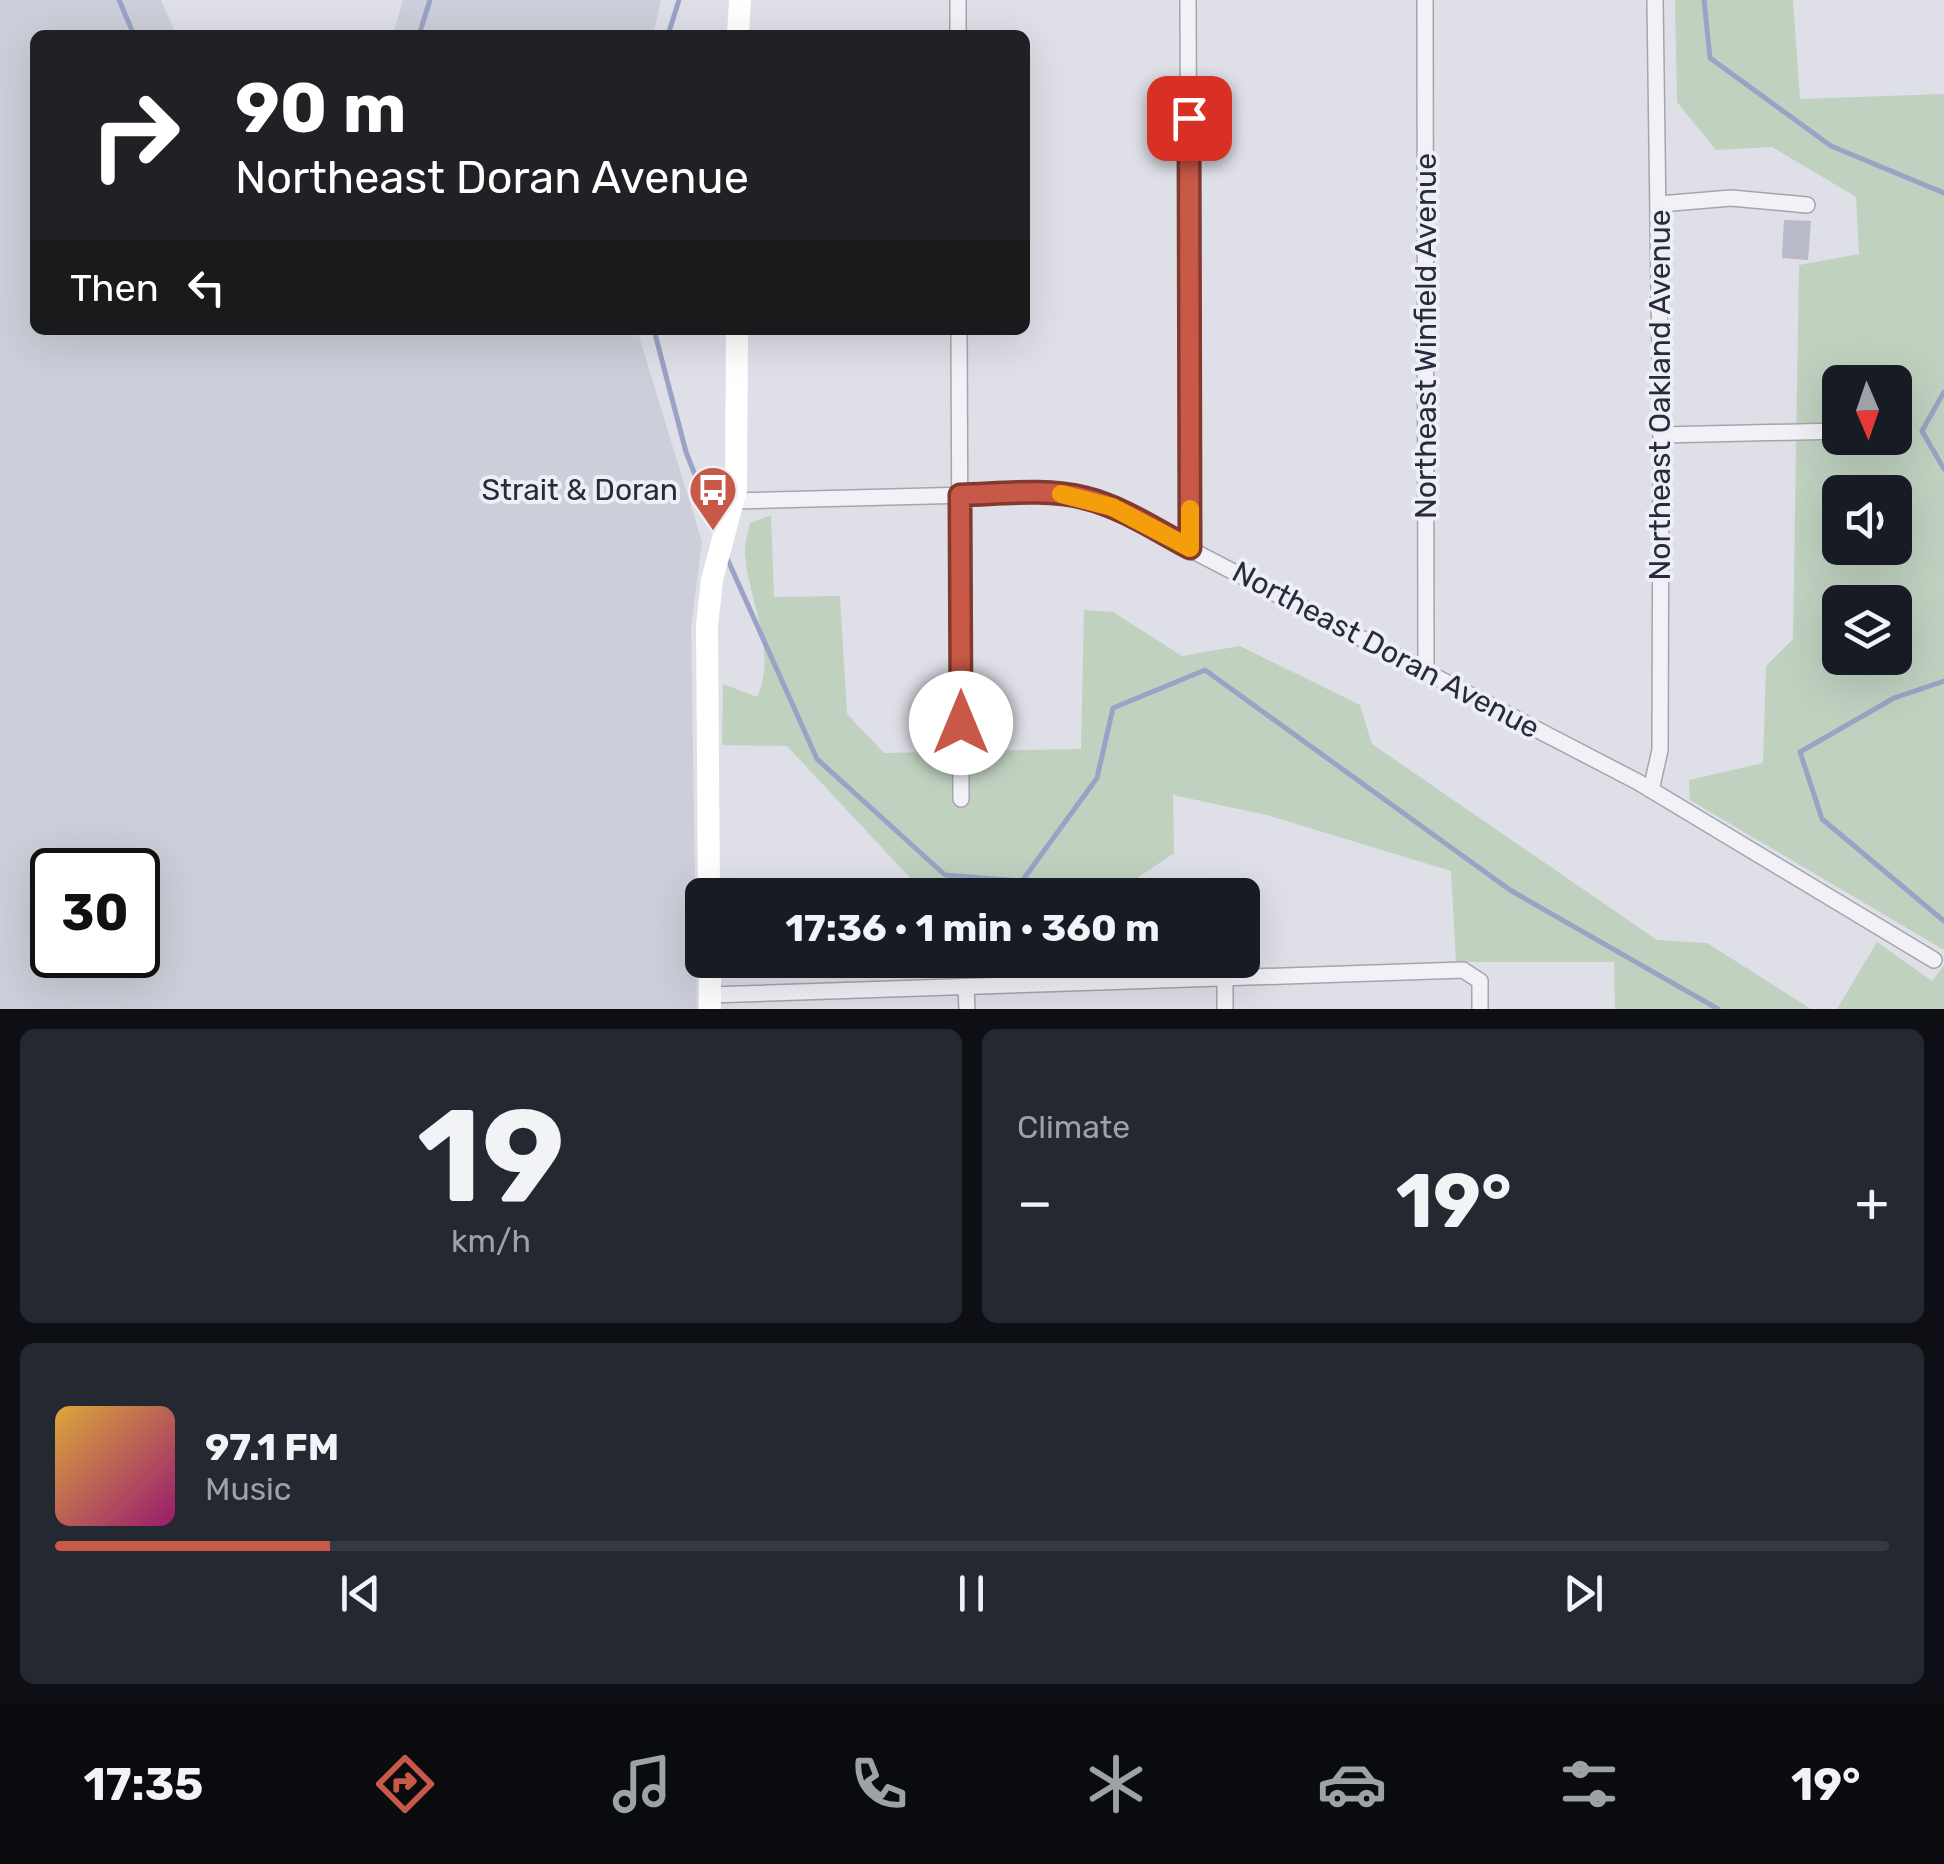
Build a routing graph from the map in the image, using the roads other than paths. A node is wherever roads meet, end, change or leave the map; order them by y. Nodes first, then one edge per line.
1 (740, 0) edge
2 (958, 0) edge
3 (1188, 0) edge
4 (1425, 0) edge
5 (1655, 0) edge
6 (738, 30) edge
7 (958, 30) edge
8 (1660, 204) junction
9 (1807, 206) dead end
10 (737, 335) edge
11 (959, 335) edge
12 (1822, 432) edge
13 (1661, 435) junction
14 (960, 495) junction
15 (734, 502) junction
16 (1190, 548) junction
17 (1426, 672) junction
18 (1651, 790) junction
19 (961, 799) dead end
20 (709, 878) edge
21 (1934, 960) dead end
22 (1260, 977) edge
23 (1224, 978) joint
24 (966, 987) junction
25 (710, 1002) edge
26 (966, 1009) edge
27 (1225, 1009) edge
28 (1480, 1009) edge

1 - 6 main road
2 - 7 street
3 - 16 street
4 - 17 street, Northeast Winfield Avenue
5 - 8 street, Northeast Oakland Avenue
8 - 9 street
8 - 13 street, Northeast Oakland Avenue
10 - 15 main road
11 - 14 street
12 - 13 street
13 - 18 street, Northeast Oakland Avenue
14 - 15 street, Northeast Doran Avenue
14 - 16 street, Northeast Doran Avenue
14 - 19 street
15 - 20 main road
16 - 17 street, Northeast Doran Avenue
17 - 18 street, Northeast Doran Avenue
18 - 21 street, Northeast Doran Avenue
22 - 28 street
23 - 24 street
23 - 27 street
24 - 25 street
24 - 26 street

